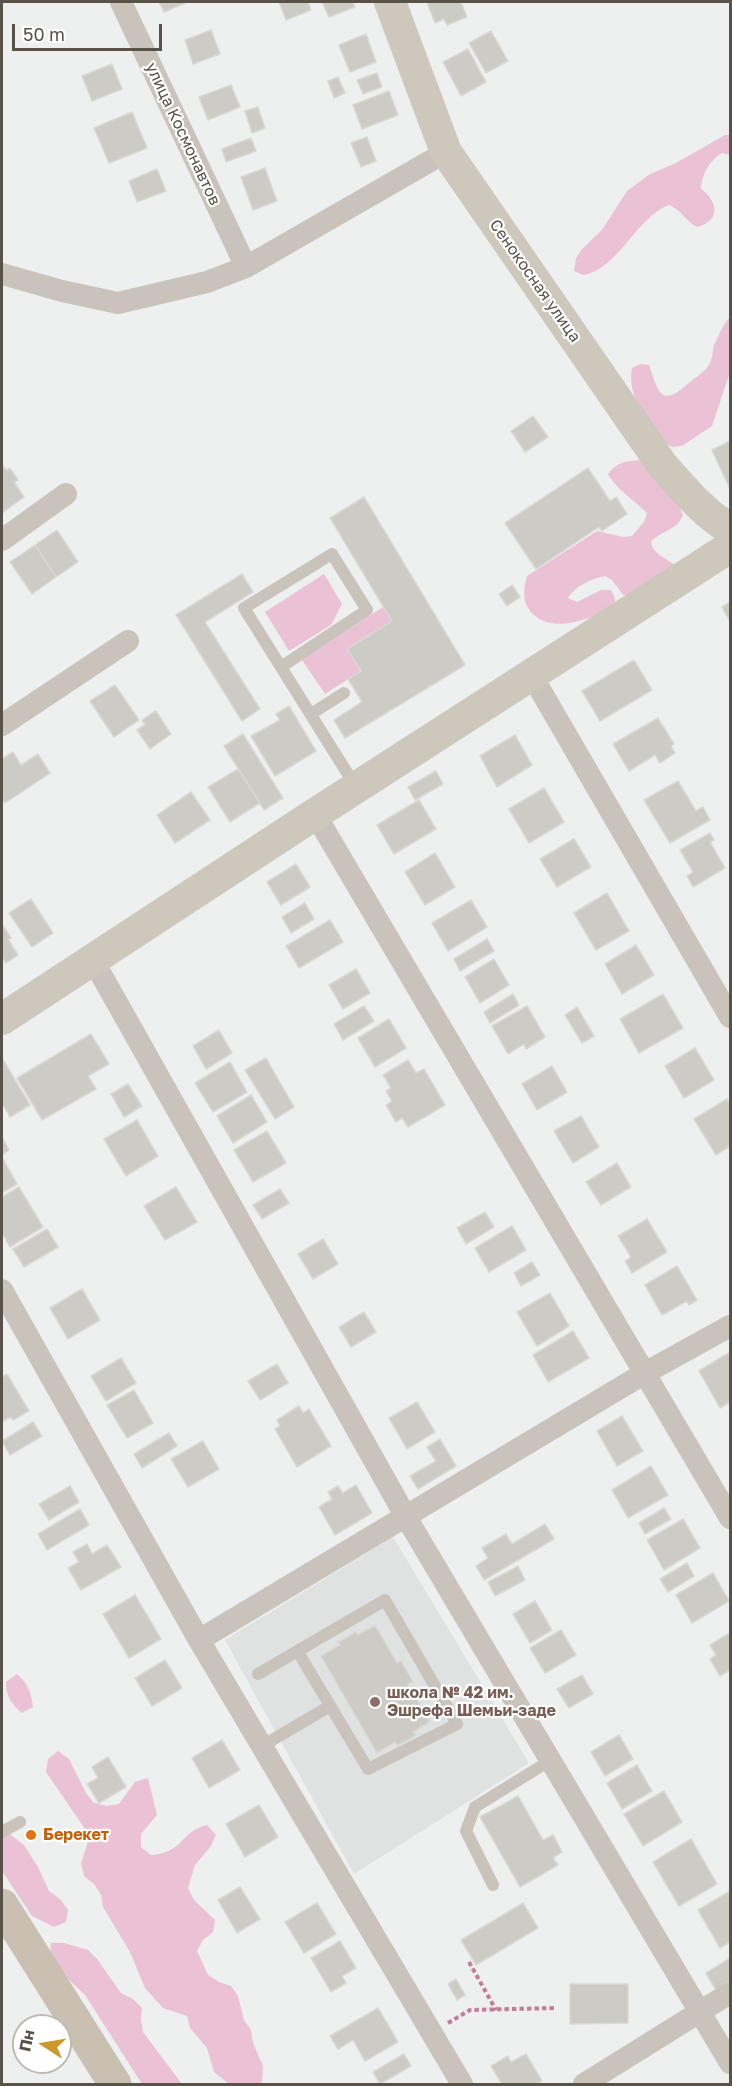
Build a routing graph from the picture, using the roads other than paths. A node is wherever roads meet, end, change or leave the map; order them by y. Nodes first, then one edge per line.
1 (120, 2) edge
2 (390, 2) edge
3 (446, 152) junction
4 (246, 267) junction
5 (2, 274) edge
6 (66, 494) dead end
7 (730, 528) edge
8 (2, 540) edge
9 (730, 547) edge
10 (128, 641) dead end
11 (281, 667) junction
12 (531, 674) junction
13 (344, 693) dead end
14 (310, 714) junction
15 (2, 725) edge
16 (356, 787) junction
17 (315, 814) junction
18 (93, 960) junction
19 (730, 1017) edge
20 (2, 1019) edge
21 (2, 1290) edge
22 (730, 1326) edge
23 (645, 1373) junction
24 (406, 1517) junction
25 (730, 1518) edge
26 (199, 1640) junction
27 (298, 1652) junction
28 (258, 1674) dead end
29 (330, 1706) junction
30 (262, 1746) junction
31 (551, 1760) junction
32 (20, 1822) dead end
33 (2, 1832) edge
34 (493, 1885) dead end
35 (2, 1905) edge
36 (730, 1993) edge
37 (700, 2010) junction
38 (730, 2063) edge
39 (115, 2085) edge
40 (462, 2085) edge
41 (584, 2085) edge

1 - 4 street, улица Космонавтов
2 - 3 main road, Сенокосная улица
3 - 4 street
3 - 7 main road, Сенокосная улица
4 - 5 street
6 - 8 street
9 - 12 main road
10 - 15 street
11 - 11 lane
11 - 14 lane
12 - 16 main road
12 - 19 street
13 - 14 lane
14 - 16 lane
16 - 17 main road
17 - 18 main road
17 - 23 street
18 - 20 main road
18 - 24 street
21 - 26 street
22 - 23 street
23 - 24 street
23 - 25 street
24 - 26 street
24 - 31 street
26 - 30 street
27 - 28 lane
27 - 29 lane
27 - 29 lane
29 - 30 lane
30 - 40 street
31 - 34 lane
31 - 37 street
32 - 33 lane
35 - 39 main road
36 - 37 street
37 - 38 street
37 - 41 street

